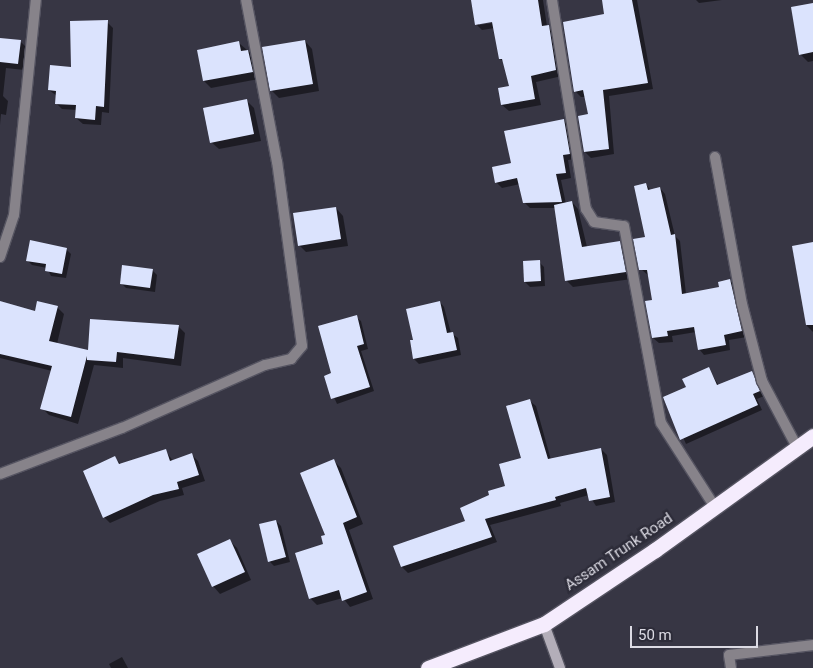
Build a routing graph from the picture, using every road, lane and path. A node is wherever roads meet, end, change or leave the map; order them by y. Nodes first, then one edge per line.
1 (36, 0) edge
2 (246, 0) edge
3 (552, 0) edge
4 (715, 157) dead end
5 (0, 256) edge
6 (813, 436) edge
7 (797, 447) junction
8 (0, 474) edge
9 (715, 507) junction
10 (544, 624) junction
11 (813, 645) edge
12 (428, 668) edge
13 (560, 668) edge
14 (731, 668) edge

1 - 5 street
2 - 8 street
3 - 9 street
4 - 7 street
6 - 7 highway, Assam Trunk Road
7 - 9 highway, Assam Trunk Road
9 - 10 highway, Assam Trunk Road
10 - 12 highway, Assam Trunk Road
10 - 13 street
11 - 14 street

